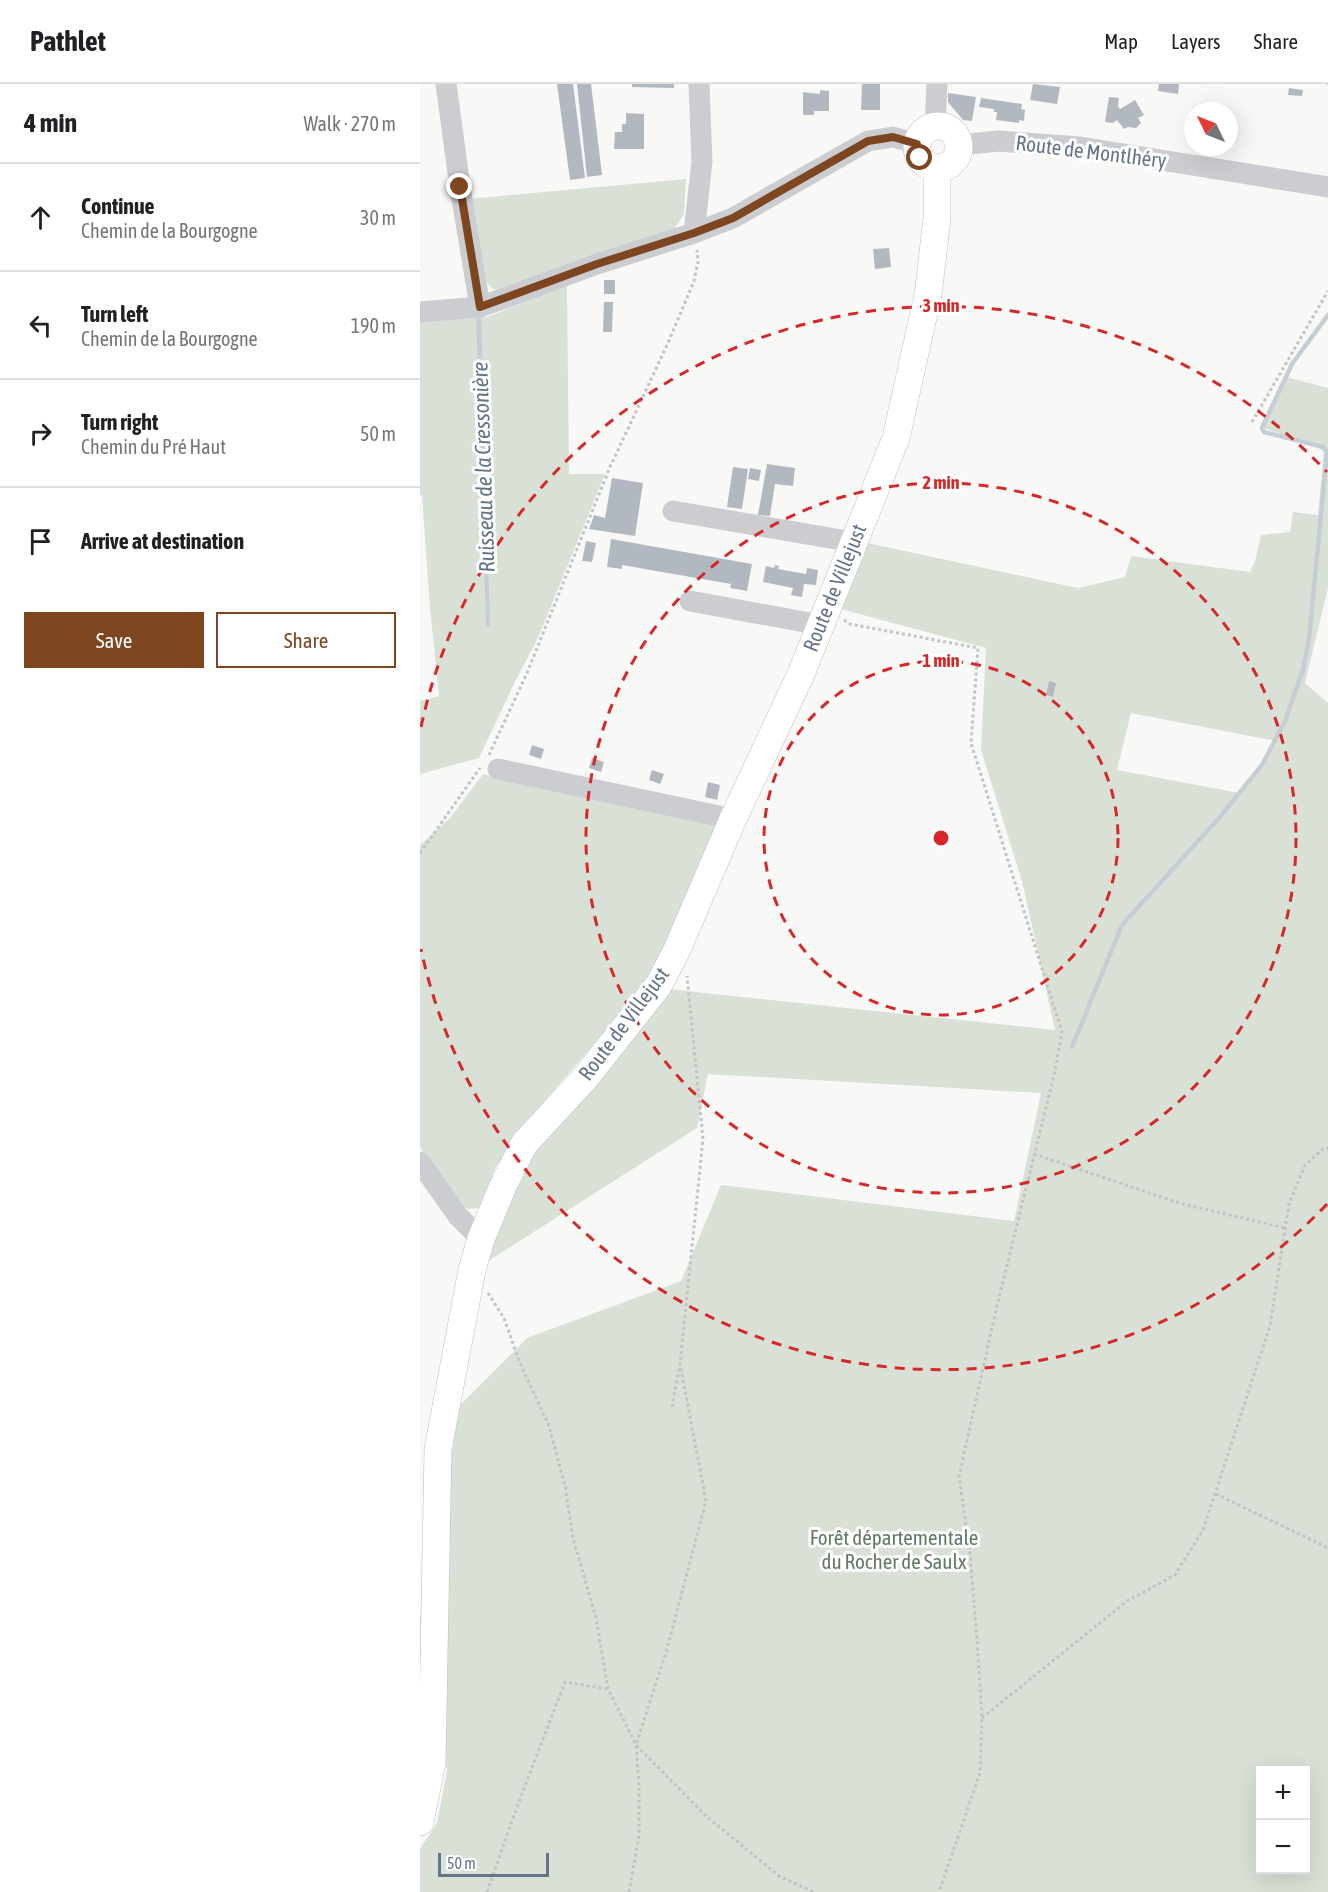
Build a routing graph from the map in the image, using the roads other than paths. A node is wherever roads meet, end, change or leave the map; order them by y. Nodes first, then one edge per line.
1 (446, 84) edge
2 (699, 84) edge
3 (937, 84) edge
4 (926, 135) junction
5 (960, 144) junction
6 (937, 168) junction
7 (1328, 187) edge
8 (694, 233) junction
9 (480, 307) junction
10 (420, 312) edge
11 (673, 511) dead end
12 (853, 542) junction
13 (690, 600) dead end
14 (824, 617) junction
15 (498, 770) dead end
16 (733, 819) junction
17 (420, 1162) edge
18 (481, 1239) junction
19 (420, 1822) edge

1 - 9 street
2 - 8 street
3 - 4 street
4 - 5 main road
4 - 6 main road
4 - 8 street
5 - 6 main road
5 - 7 street, Route de Montlhéry
6 - 12 main road, Route de Villejust
8 - 9 street
9 - 10 street
11 - 12 street
12 - 14 main road, Route de Villejust
13 - 14 street
14 - 16 main road, Route de Villejust
15 - 16 street
16 - 18 main road, Route de Villejust
17 - 18 street
18 - 19 main road, Route de Villejust

